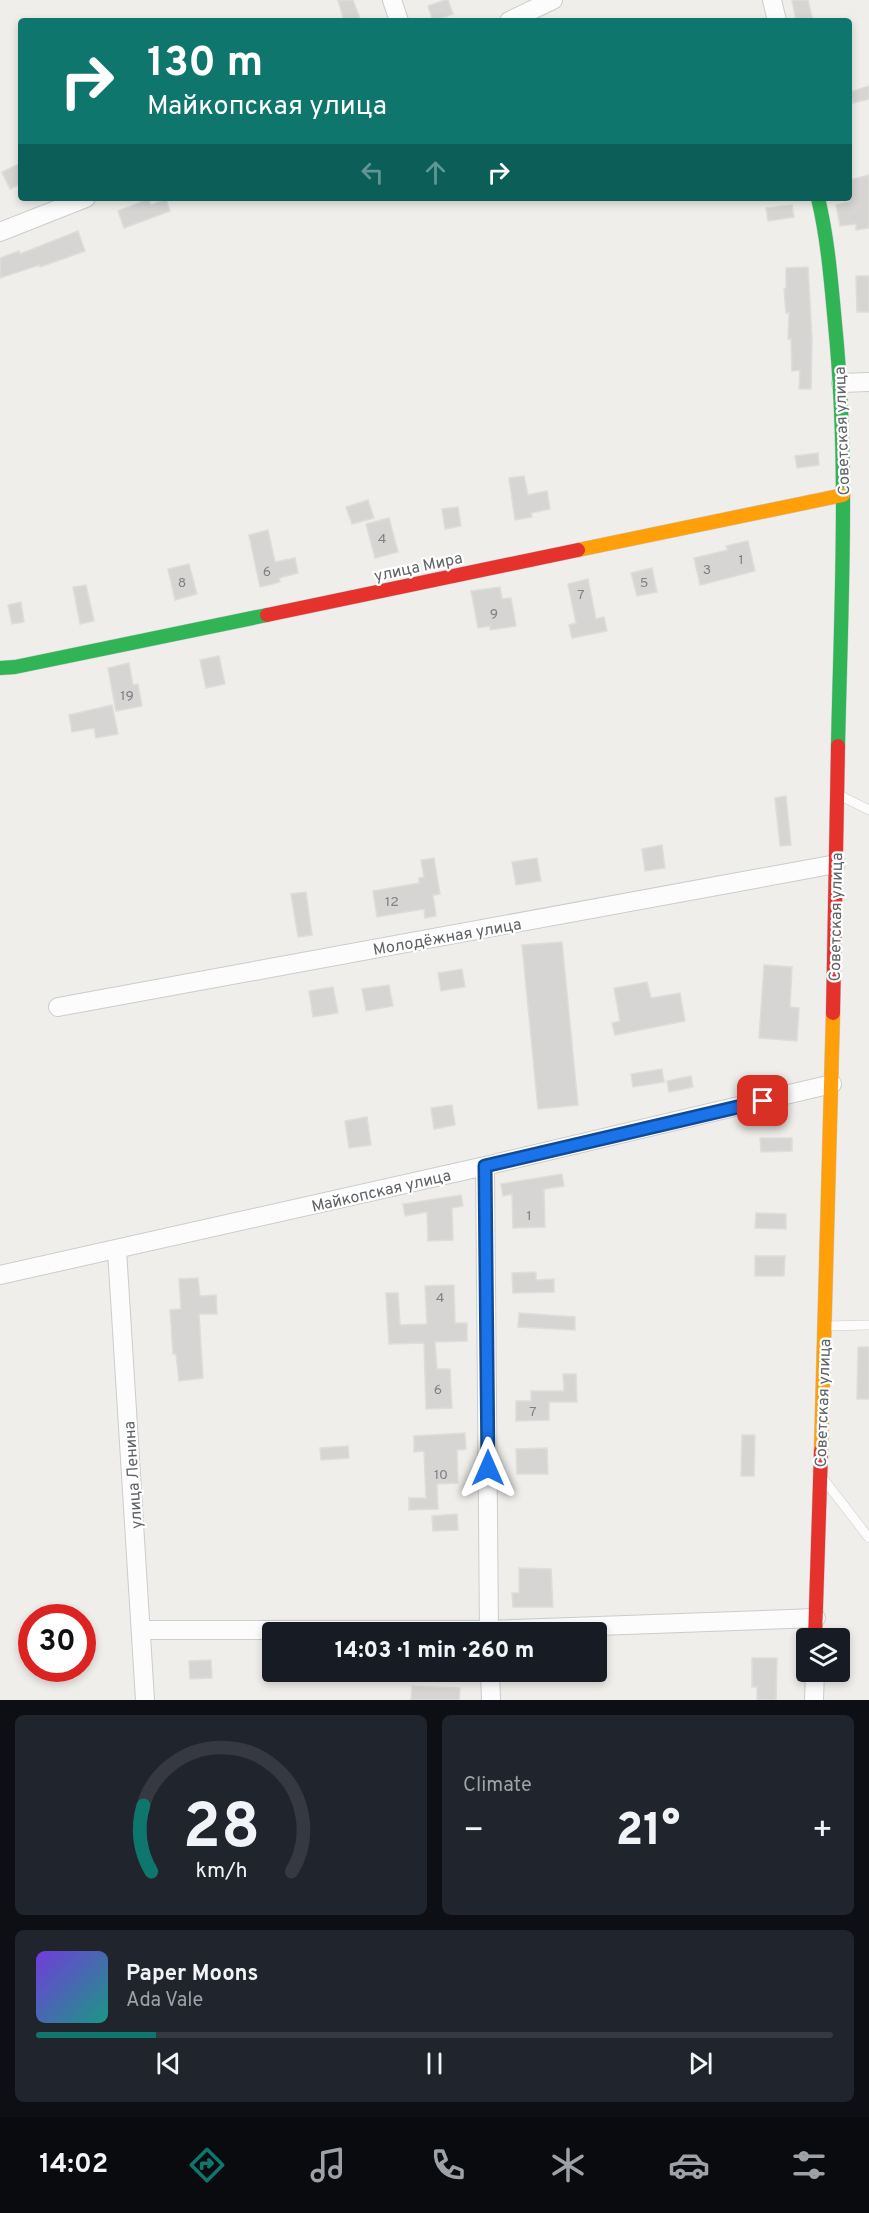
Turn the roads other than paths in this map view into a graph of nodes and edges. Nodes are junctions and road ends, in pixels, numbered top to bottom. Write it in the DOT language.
graph roads {
  1 [pos="392,0"];
  2 [pos="553,0"];
  3 [pos="772,0"];
  4 [pos="398,18"];
  5 [pos="515,18"];
  6 [pos="776,18"];
  7 [pos="78,201"];
  8 [pos="819,201"];
  9 [pos="0,232"];
  10 [pos="869,382"];
  11 [pos="841,383"];
  12 [pos="843,495"];
  13 [pos="0,668"];
  14 [pos="838,795"];
  15 [pos="869,810"];
  16 [pos="836,864"];
  17 [pos="58,1007"];
  18 [pos="832,1084"];
  19 [pos="485,1166"];
  20 [pos="117,1250"];
  21 [pos="0,1275"];
  22 [pos="869,1325"];
  23 [pos="825,1326"];
  24 [pos="820,1474"];
  25 [pos="869,1538"];
  26 [pos="816,1618"];
  27 [pos="489,1622"];
  28 [pos="607,1626"];
  29 [pos="816,1628"];
  30 [pos="141,1630"];
  31 [pos="262,1630"];
  32 [pos="490,1682"];
  33 [pos="815,1682"];
  34 [pos="145,1700"];
  35 [pos="491,1700"];
  36 [pos="814,1700"];
  1 -- 4 [label="street"];
  2 -- 5 [label="street"];
  3 -- 6 [label="street"];
  7 -- 9 [label="street"];
  8 -- 11 [label="street, Советская улица"];
  10 -- 11 [label="street"];
  11 -- 12 [label="street, Советская улица"];
  12 -- 13 [label="street, улица Мира"];
  12 -- 14 [label="street, Советская улица"];
  14 -- 15 [label="lane"];
  14 -- 16 [label="street, Советская улица"];
  16 -- 17 [label="street, Молодёжная улица"];
  16 -- 18 [label="street, Советская улица"];
  18 -- 19 [label="street, Майкопская улица"];
  18 -- 23 [label="street, Советская улица"];
  19 -- 20 [label="street, Майкопская улица"];
  19 -- 27 [label="street"];
  20 -- 21 [label="street, Майкопская улица"];
  20 -- 30 [label="street, улица Ленина"];
  22 -- 23 [label="lane"];
  23 -- 24 [label="street, Советская улица"];
  24 -- 25 [label="lane"];
  24 -- 26 [label="street, Советская улица"];
  26 -- 28 [label="street"];
  26 -- 29 [label="street, Советская улица"];
  30 -- 31 [label="street"];
  30 -- 34 [label="street, улица Ленина"];
  32 -- 35 [label="street"];
  33 -- 36 [label="street"];
}
